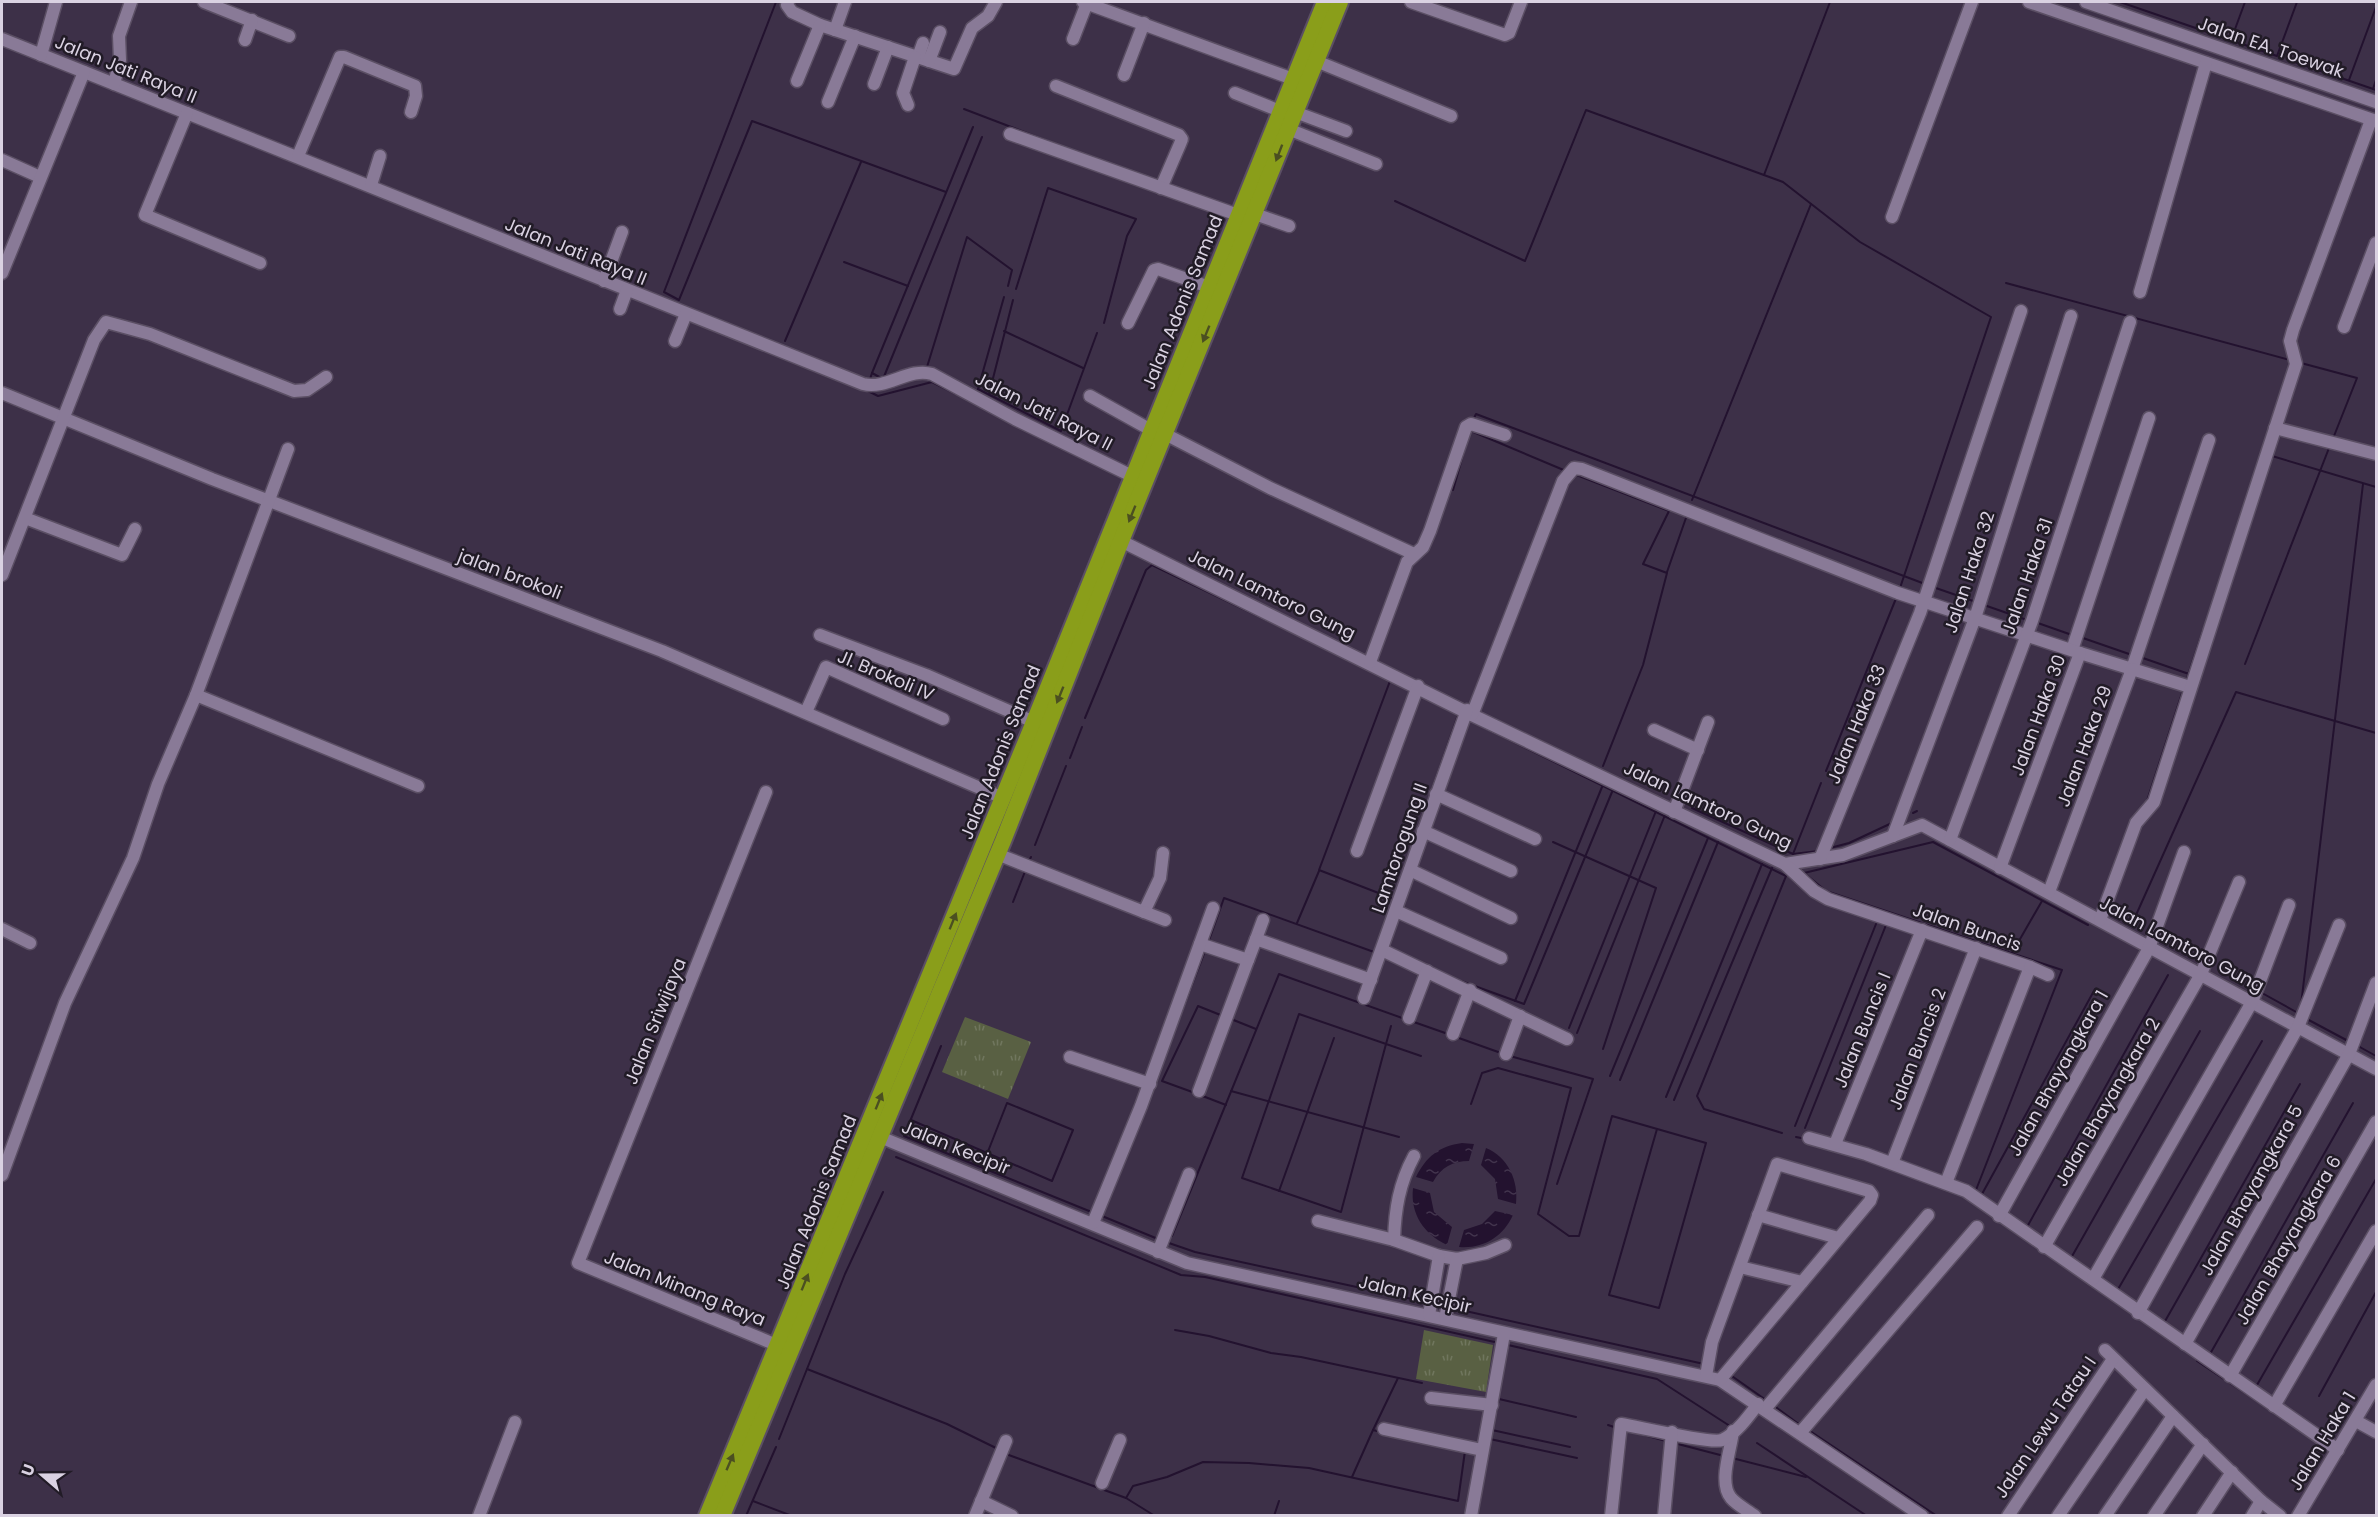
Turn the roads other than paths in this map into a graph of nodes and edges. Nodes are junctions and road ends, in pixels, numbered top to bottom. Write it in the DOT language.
graph roads {
  1 [pos="56,2"];
  2 [pos="130,2"];
  3 [pos="204,2"];
  4 [pos="788,2"];
  5 [pos="845,2"];
  6 [pos="996,2"];
  7 [pos="1085,2"];
  8 [pos="1325,2"];
  9 [pos="1340,2"];
  10 [pos="1411,2"];
  11 [pos="1521,2"];
  12 [pos="1972,2"];
  13 [pos="2030,2"];
  14 [pos="2086,2"];
  15 [pos="1434,5"];
  16 [pos="252,20"];
  17 [pos="1144,23"];
  18 [pos="820,25"];
  19 [pos="835,30"];
  20 [pos="940,32"];
  21 [pos="289,36"];
  22 [pos="855,36"];
  23 [pos="2,39"];
  24 [pos="1073,39"];
  25 [pos="245,40"];
  26 [pos="923,43"];
  27 [pos="888,46"];
  28 [pos="41,55"];
  29 [pos="921,58"];
  30 [pos="1321,63"];
  31 [pos="2206,63"];
  32 [pos="84,72"];
  33 [pos="1124,75"];
  34 [pos="1293,79"];
  35 [pos="797,81"];
  36 [pos="114,84"];
  37 [pos="874,84"];
  38 [pos="1056,86"];
  39 [pos="1235,93"];
  40 [pos="828,102"];
  41 [pos="2376,102"];
  42 [pos="908,105"];
  43 [pos="187,112"];
  44 [pos="411,112"];
  45 [pos="1288,112"];
  46 [pos="1451,116"];
  47 [pos="2374,120"];
  48 [pos="1346,131"];
  49 [pos="1294,132"];
  50 [pos="1010,134"];
  51 [pos="298,156"];
  52 [pos="380,156"];
  53 [pos="2,160"];
  54 [pos="1376,165"];
  55 [pos="40,177"];
  56 [pos="371,185"];
  57 [pos="1161,188"];
  58 [pos="1255,214"];
  59 [pos="1238,215"];
  60 [pos="1892,217"];
  61 [pos="1284,224"];
  62 [pos="622,232"];
  63 [pos="2376,243"];
  64 [pos="260,263"];
  65 [pos="2,273"];
  66 [pos="604,281"];
  67 [pos="1209,287"];
  68 [pos="627,290"];
  69 [pos="2139,292"];
  70 [pos="620,309"];
  71 [pos="2021,311"];
  72 [pos="686,314"];
  73 [pos="2072,316"];
  74 [pos="1128,322"];
  75 [pos="2130,322"];
  76 [pos="2344,327"];
  77 [pos="675,341"];
  78 [pos="326,377"];
  79 [pos="2,393"];
  80 [pos="1090,396"];
  81 [pos="63,417"];
  82 [pos="2149,418"];
  83 [pos="2275,428"];
  84 [pos="1158,432"];
  85 [pos="1505,435"];
  86 [pos="2209,440"];
  87 [pos="288,450"];
  88 [pos="2376,454"];
  89 [pos="1132,476"];
  90 [pos="269,500"];
  91 [pos="25,518"];
  92 [pos="135,529"];
  93 [pos="1121,541"];
  94 [pos="1413,554"];
  95 [pos="2,575"];
  96 [pos="1924,602"];
  97 [pos="1970,617"];
  98 [pos="820,635"];
  99 [pos="2026,636"];
  100 [pos="2076,651"];
  101 [pos="1370,662"];
  102 [pos="2132,669"];
  103 [pos="1418,686"];
  104 [pos="2190,687"];
  105 [pos="196,695"];
  106 [pos="806,712"];
  107 [pos="1469,712"];
  108 [pos="943,719"];
  109 [pos="1034,722"];
  110 [pos="1708,723"];
  111 [pos="1654,730"];
  112 [pos="1698,750"];
  113 [pos="418,786"];
  114 [pos="766,792"];
  115 [pos="1436,794"];
  116 [pos="1002,798"];
  117 [pos="1674,812"];
  118 [pos="1423,831"];
  119 [pos="1893,836"];
  120 [pos="1535,839"];
  121 [pos="1950,840"];
  122 [pos="1357,851"];
  123 [pos="2184,852"];
  124 [pos="1163,853"];
  125 [pos="998,854"];
  126 [pos="1820,859"];
  127 [pos="1785,864"];
  128 [pos="2001,868"];
  129 [pos="1410,870"];
  130 [pos="1511,871"];
  131 [pos="2239,882"];
  132 [pos="2049,892"];
  133 [pos="2289,905"];
  134 [pos="1213,909"];
  135 [pos="1396,911"];
  136 [pos="1144,912"];
  137 [pos="1511,918"];
  138 [pos="1165,920"];
  139 [pos="1263,920"];
  140 [pos="2100,920"];
  141 [pos="2339,925"];
  142 [pos="2,929"];
  143 [pos="1922,930"];
  144 [pos="1256,939"];
  145 [pos="30,943"];
  146 [pos="1206,945"];
  147 [pos="1976,948"];
  148 [pos="2149,948"];
  149 [pos="1382,950"];
  150 [pos="1501,958"];
  151 [pos="1248,960"];
  152 [pos="943,965"];
  153 [pos="2030,967"];
  154 [pos="1426,970"];
  155 [pos="2201,974"];
  156 [pos="2048,975"];
  157 [pos="1371,980"];
  158 [pos="2376,983"];
  159 [pos="1470,990"];
  160 [pos="1364,998"];
  161 [pos="2252,1002"];
  162 [pos="1520,1016"];
  163 [pos="1409,1018"];
  164 [pos="2298,1027"];
  165 [pos="1453,1034"];
  166 [pos="1567,1039"];
  167 [pos="1506,1054"];
  168 [pos="2349,1054"];
  169 [pos="1070,1057"];
  170 [pos="2376,1069"];
  171 [pos="1150,1083"];
  172 [pos="1199,1090"];
  173 [pos="2376,1122"];
  174 [pos="880,1137"];
  175 [pos="1809,1137"];
  176 [pos="1835,1144"];
  177 [pos="1414,1156"];
  178 [pos="1892,1163"];
  179 [pos="1189,1174"];
  180 [pos="2,1175"];
  181 [pos="1946,1183"];
  182 [pos="1096,1215"];
  183 [pos="1758,1215"];
  184 [pos="1928,1215"];
  185 [pos="2000,1216"];
  186 [pos="1318,1221"];
  187 [pos="1977,1227"];
  188 [pos="2376,1231"];
  189 [pos="1838,1238"];
  190 [pos="1394,1240"];
  191 [pos="1161,1244"];
  192 [pos="1505,1245"];
  193 [pos="2044,1247"];
  194 [pos="1439,1257"];
  195 [pos="1457,1259"];
  196 [pos="578,1263"];
  197 [pos="1740,1267"];
  198 [pos="2092,1280"];
  199 [pos="1802,1282"];
  200 [pos="2138,1313"];
  201 [pos="1429,1315"];
  202 [pos="1445,1319"];
  203 [pos="1503,1341"];
  204 [pos="2185,1344"];
  205 [pos="778,1346"];
  206 [pos="1707,1369"];
  207 [pos="1725,1375"];
  208 [pos="2230,1376"];
  209 [pos="2376,1385"];
  210 [pos="2145,1389"];
  211 [pos="1431,1398"];
  212 [pos="1766,1403"];
  213 [pos="1492,1406"];
  214 [pos="2274,1406"];
  215 [pos="2173,1416"];
  216 [pos="2356,1421"];
  217 [pos="515,1422"];
  218 [pos="1803,1428"];
  219 [pos="1384,1429"];
  220 [pos="750,1431"];
  221 [pos="1733,1431"];
  222 [pos="1672,1432"];
  223 [pos="2376,1432"];
  224 [pos="1120,1440"];
  225 [pos="1006,1441"];
  226 [pos="2203,1444"];
  227 [pos="1482,1450"];
  228 [pos="2338,1450"];
  229 [pos="2232,1472"];
  230 [pos="1102,1483"];
  231 [pos="981,1502"];
  232 [pos="2261,1502"];
  233 [pos="1471,1512"];
  234 [pos="479,1515"];
  235 [pos="707,1515"];
  236 [pos="722,1515"];
  237 [pos="975,1515"];
  238 [pos="1012,1515"];
  239 [pos="1611,1515"];
  240 [pos="1664,1515"];
  241 [pos="1755,1515"];
  242 [pos="1922,1515"];
  243 [pos="2008,1515"];
  244 [pos="2058,1515"];
  245 [pos="2105,1515"];
  246 [pos="2154,1515"];
  247 [pos="2203,1515"];
  248 [pos="2252,1515"];
  249 [pos="2280,1515"];
  250 [pos="2298,1515"];
  1 -- 28 [label="street"];
  2 -- 36 [label="street"];
  3 -- 16 [label="street"];
  4 -- 18 [label="street"];
  5 -- 19 [label="street"];
  6 -- 29 [label="street"];
  7 -- 17 [label="street"];
  7 -- 24 [label="street"];
  8 -- 34 [label="highway, Jalan Adonis Samad"];
  9 -- 30 [label="highway"];
  10 -- 15 [label="street"];
  11 -- 15 [label="street"];
  12 -- 60 [label="street"];
  13 -- 31 [label="street"];
  14 -- 41 [label="street, Jalan EA. Toewak"];
  16 -- 21 [label="street"];
  16 -- 25 [label="street"];
  17 -- 33 [label="street"];
  17 -- 34 [label="street"];
  18 -- 19 [label="street"];
  18 -- 35 [label="street"];
  19 -- 22 [label="street"];
  20 -- 29 [label="street"];
  22 -- 27 [label="street"];
  22 -- 40 [label="street"];
  23 -- 28 [label="street, Jalan Jati Raya II"];
  26 -- 29 [label="street"];
  27 -- 29 [label="street"];
  27 -- 37 [label="street"];
  28 -- 32 [label="street, Jalan Jati Raya II"];
  29 -- 42 [label="street"];
  30 -- 45 [label="highway"];
  30 -- 46 [label="street"];
  31 -- 47 [label="street"];
  31 -- 69 [label="street"];
  32 -- 36 [label="street, Jalan Jati Raya II"];
  32 -- 55 [label="street"];
  34 -- 45 [label="highway, Jalan Adonis Samad"];
  36 -- 43 [label="street, Jalan Jati Raya II"];
  38 -- 57 [label="street"];
  39 -- 45 [label="street"];
  43 -- 51 [label="street, Jalan Jati Raya II"];
  43 -- 64 [label="street"];
  44 -- 51 [label="street"];
  45 -- 48 [label="street"];
  45 -- 49 [label="highway"];
  45 -- 59 [label="highway, Jalan Adonis Samad"];
  47 -- 83 [label="street"];
  49 -- 54 [label="street"];
  49 -- 58 [label="highway, one-way"];
  50 -- 57 [label="street"];
  51 -- 56 [label="street, Jalan Jati Raya II"];
  52 -- 56 [label="street"];
  53 -- 55 [label="street"];
  55 -- 65 [label="street"];
  56 -- 66 [label="street, Jalan Jati Raya II"];
  57 -- 59 [label="street"];
  58 -- 61 [label="street"];
  58 -- 84 [label="highway, one-way"];
  59 -- 67 [label="highway, Jalan Adonis Samad"];
  62 -- 66 [label="street"];
  63 -- 76 [label="street"];
  66 -- 68 [label="street, Jalan Jati Raya II"];
  67 -- 74 [label="street"];
  67 -- 84 [label="highway, Jalan Adonis Samad"];
  68 -- 70 [label="street"];
  68 -- 72 [label="street, Jalan Jati Raya II"];
  71 -- 96 [label="street, Jalan Haka 33"];
  72 -- 77 [label="street"];
  72 -- 89 [label="street, Jalan Jati Raya II"];
  73 -- 97 [label="street, Jalan Haka 32"];
  75 -- 99 [label="street, Jalan Haka 31"];
  78 -- 81 [label="street"];
  79 -- 81 [label="street, jalan brokoli"];
  80 -- 84 [label="street"];
  81 -- 90 [label="street, jalan brokoli"];
  81 -- 91 [label="street"];
  82 -- 100 [label="street"];
  83 -- 88 [label="street"];
  83 -- 104 [label="street"];
  84 -- 89 [label="highway, Jalan Adonis Samad"];
  84 -- 93 [label="highway, one-way"];
  84 -- 94 [label="street"];
  85 -- 94 [label="street"];
  86 -- 102 [label="street"];
  87 -- 90 [label="street"];
  89 -- 109 [label="highway, Jalan Adonis Samad"];
  90 -- 105 [label="street"];
  90 -- 106 [label="street, jalan brokoli"];
  91 -- 92 [label="street"];
  91 -- 95 [label="street"];
  93 -- 101 [label="street, Jalan Lamtoro Gung"];
  93 -- 125 [label="highway, one-way"];
  94 -- 101 [label="street"];
  96 -- 97 [label="street, Jalan Haka 30"];
  96 -- 107 [label="street, Lamtorogung II"];
  96 -- 126 [label="street, Jalan Haka 33"];
  97 -- 99 [label="street, Jalan Haka 30"];
  97 -- 119 [label="street, Jalan Haka 32"];
  98 -- 109 [label="street"];
  99 -- 100 [label="street, Jalan Haka 30"];
  99 -- 121 [label="street, Jalan Haka 31"];
  100 -- 102 [label="street"];
  100 -- 128 [label="street, Jalan Haka 30"];
  101 -- 103 [label="street, Jalan Lamtoro Gung"];
  102 -- 104 [label="street, Jalan Haka 29"];
  102 -- 132 [label="street, Jalan Haka 29"];
  103 -- 107 [label="street, Jalan Lamtoro Gung"];
  103 -- 122 [label="street"];
  104 -- 140 [label="street"];
  105 -- 113 [label="street"];
  105 -- 180 [label="street"];
  106 -- 108 [label="street, Jl. Brokoli IV"];
  106 -- 116 [label="street, jalan brokoli"];
  107 -- 115 [label="street, Lamtorogung II"];
  107 -- 117 [label="street, Jalan Lamtoro Gung"];
  109 -- 116 [label="highway, Jalan Adonis Samad"];
  110 -- 112 [label="street"];
  111 -- 112 [label="street"];
  112 -- 117 [label="street"];
  114 -- 196 [label="street, Jalan Sriwijaya"];
  115 -- 118 [label="street, Lamtorogung II"];
  115 -- 120 [label="street"];
  152 -- 116 [label="highway, Jalan Adonis Samad, one-way"];
  117 -- 127 [label="street, Jalan Lamtoro Gung"];
  118 -- 129 [label="street, Lamtorogung II"];
  118 -- 130 [label="street"];
  119 -- 121 [label="street, Jalan Lamtoro Gung"];
  119 -- 126 [label="street, Jalan Lamtoro Gung"];
  121 -- 128 [label="street, Jalan Lamtoro Gung"];
  123 -- 148 [label="street, Jalan Bhayangkara 1"];
  124 -- 136 [label="street"];
  125 -- 136 [label="street"];
  125 -- 152 [label="highway"];
  126 -- 127 [label="street, Jalan Lamtoro Gung"];
  127 -- 143 [label="street, Jalan Buncis"];
  128 -- 132 [label="street, Jalan Lamtoro Gung"];
  129 -- 135 [label="street, Lamtorogung II"];
  129 -- 137 [label="street"];
  131 -- 155 [label="street, Jalan Bhayangkara 2"];
  132 -- 140 [label="street, Jalan Lamtoro Gung"];
  133 -- 161 [label="street"];
  134 -- 146 [label="street"];
  135 -- 149 [label="street, Lamtorogung II"];
  135 -- 150 [label="street"];
  136 -- 138 [label="street"];
  139 -- 144 [label="street"];
  140 -- 148 [label="street, Jalan Lamtoro Gung"];
  141 -- 164 [label="street"];
  142 -- 145 [label="street"];
  143 -- 147 [label="street, Jalan Buncis"];
  143 -- 176 [label="street, Jalan Buncis I"];
  144 -- 151 [label="street"];
  144 -- 157 [label="street"];
  146 -- 151 [label="street"];
  146 -- 171 [label="street"];
  147 -- 153 [label="street, Jalan Buncis"];
  147 -- 178 [label="street, Jalan Buncis 2"];
  148 -- 155 [label="street, Jalan Lamtoro Gung"];
  148 -- 185 [label="street, Jalan Bhayangkara 1"];
  149 -- 154 [label="street"];
  149 -- 157 [label="street, Lamtorogung II"];
  151 -- 172 [label="street"];
  152 -- 174 [label="highway"];
  205 -- 152 [label="highway, Jalan Adonis Samad, one-way"];
  153 -- 156 [label="street"];
  153 -- 181 [label="street, Jalan Buncis"];
  154 -- 159 [label="street"];
  154 -- 163 [label="street"];
  155 -- 161 [label="street, Jalan Lamtoro Gung"];
  155 -- 193 [label="street, Jalan Bhayangkara 2"];
  157 -- 160 [label="street, Lamtorogung II"];
  158 -- 168 [label="street, Jalan Bhayangkara 5"];
  159 -- 162 [label="street"];
  159 -- 165 [label="street"];
  161 -- 164 [label="street, Jalan Lamtoro Gung"];
  161 -- 198 [label="street"];
  162 -- 166 [label="street"];
  162 -- 167 [label="street"];
  164 -- 168 [label="street, Jalan Lamtoro Gung"];
  164 -- 200 [label="street"];
  168 -- 170 [label="street, Jalan Lamtoro Gung"];
  168 -- 204 [label="street, Jalan Bhayangkara 5"];
  169 -- 171 [label="street"];
  171 -- 182 [label="street"];
  173 -- 208 [label="street, Jalan Bhayangkara 6"];
  174 -- 182 [label="street, Jalan Kecipir"];
  174 -- 220 [label="highway"];
  175 -- 176 [label="street"];
  176 -- 178 [label="street"];
  177 -- 190 [label="street"];
  178 -- 181 [label="street"];
  179 -- 191 [label="street"];
  181 -- 185 [label="street"];
  182 -- 191 [label="street, Jalan Kecipir"];
  183 -- 189 [label="street"];
  183 -- 189 [label="street"];
  183 -- 197 [label="street"];
  184 -- 212 [label="street"];
  185 -- 193 [label="street"];
  186 -- 190 [label="street"];
  187 -- 218 [label="street"];
  188 -- 214 [label="street"];
  189 -- 199 [label="street"];
  190 -- 194 [label="street"];
  191 -- 201 [label="street, Jalan Kecipir"];
  192 -- 195 [label="street"];
  193 -- 198 [label="street"];
  194 -- 195 [label="street"];
  194 -- 201 [label="street"];
  195 -- 202 [label="street"];
  196 -- 205 [label="street, Jalan Minang Raya"];
  197 -- 199 [label="street"];
  197 -- 206 [label="street"];
  198 -- 200 [label="street"];
  199 -- 207 [label="street"];
  200 -- 204 [label="street"];
  201 -- 202 [label="street, Jalan Kecipir"];
  202 -- 203 [label="street, Jalan Kecipir"];
  203 -- 206 [label="street, Jalan Kecipir"];
  203 -- 213 [label="street"];
  204 -- 208 [label="street"];
  205 -- 220 [label="highway, Jalan Adonis Samad"];
  206 -- 207 [label="street, Jalan Kecipir"];
  207 -- 212 [label="street, Jalan Kecipir"];
  208 -- 214 [label="street"];
  209 -- 216 [label="street, Jalan Haka 1"];
  210 -- 215 [label="street"];
  210 -- 243 [label="street, Jalan Lewu Tatau I"];
  210 -- 244 [label="street"];
  211 -- 213 [label="street"];
  212 -- 218 [label="street, Jalan Kecipir"];
  212 -- 221 [label="street"];
  213 -- 227 [label="street"];
  214 -- 228 [label="street"];
  215 -- 226 [label="street"];
  215 -- 245 [label="street"];
  216 -- 223 [label="street"];
  216 -- 228 [label="street, Jalan Haka 1"];
  217 -- 234 [label="street"];
  218 -- 242 [label="street, Jalan Kecipir"];
  219 -- 227 [label="street"];
  235 -- 220 [label="highway, Jalan Adonis Samad, one-way"];
  220 -- 236 [label="highway"];
  221 -- 222 [label="street"];
  221 -- 241 [label="street"];
  222 -- 239 [label="street"];
  222 -- 240 [label="street"];
  224 -- 230 [label="street"];
  225 -- 231 [label="street"];
  226 -- 229 [label="street"];
  226 -- 246 [label="street"];
  227 -- 233 [label="street"];
  228 -- 250 [label="street, Jalan Haka 1"];
  229 -- 232 [label="street"];
  229 -- 247 [label="street"];
  231 -- 237 [label="street"];
  231 -- 238 [label="street"];
  232 -- 248 [label="street"];
  232 -- 249 [label="street"];
}
